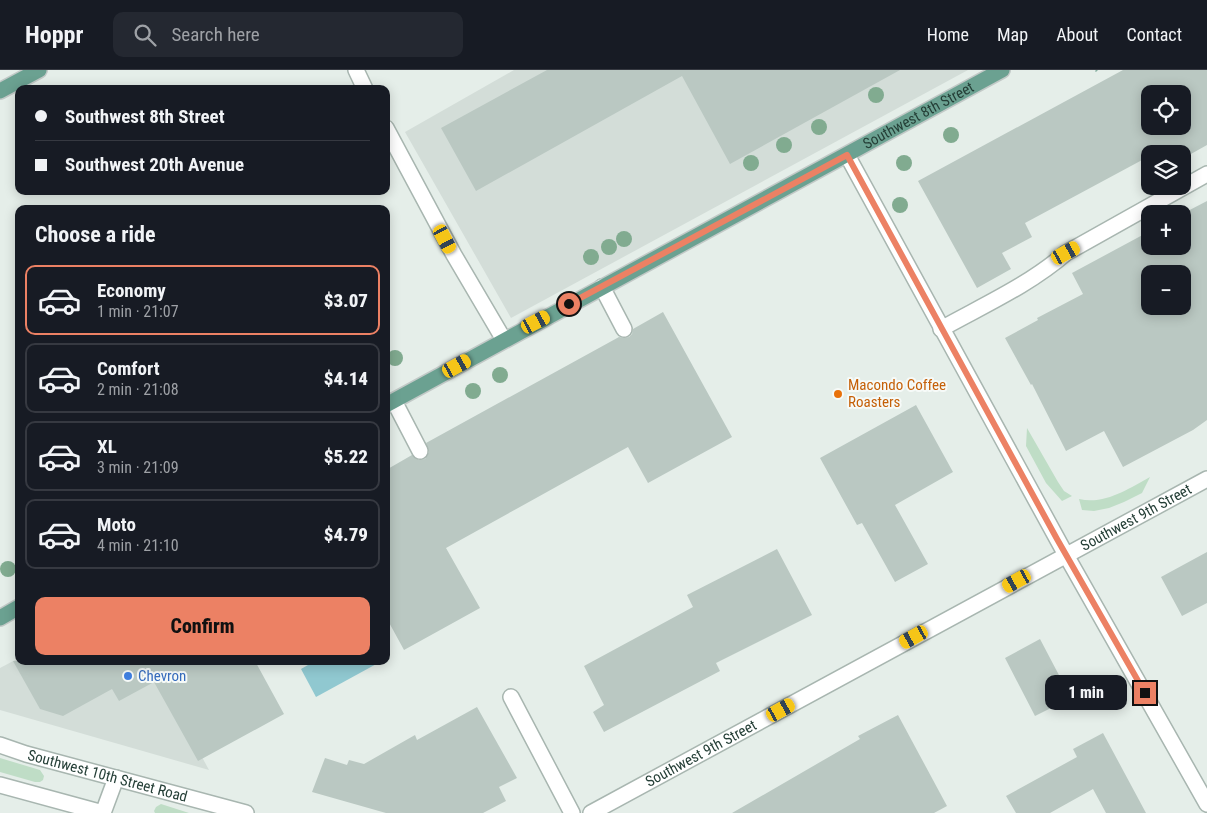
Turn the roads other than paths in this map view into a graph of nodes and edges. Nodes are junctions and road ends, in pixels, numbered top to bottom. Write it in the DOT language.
graph roads {
  1 [pos="39,70"];
  2 [pos="356,70"];
  3 [pos="1002,70"];
  4 [pos="364,85"];
  5 [pos="0,91"];
  6 [pos="390,135"];
  7 [pos="847,155"];
  8 [pos="1207,174"];
  9 [pos="602,287"];
  10 [pos="624,329"];
  11 [pos="941,329"];
  12 [pos="504,340"];
  13 [pos="390,403"];
  14 [pos="420,451"];
  15 [pos="1207,479"];
  16 [pos="1066,555"];
  17 [pos="15,609"];
  18 [pos="0,618"];
  19 [pos="511,697"];
  20 [pos="0,746"];
  21 [pos="116,778"];
  22 [pos="0,785"];
  23 [pos="1207,804"];
  24 [pos="103,813"];
  25 [pos="246,813"];
  26 [pos="572,813"];
  27 [pos="591,813"];
  1 -- 5 [label="main road"];
  2 -- 4 [label="street"];
  3 -- 7 [label="main road, Southwest 8th Street"];
  6 -- 12 [label="street"];
  7 -- 9 [label="main road, Southwest 8th Street"];
  7 -- 11 [label="street"];
  8 -- 11 [label="street"];
  9 -- 10 [label="street"];
  9 -- 12 [label="main road, Southwest 8th Street"];
  11 -- 16 [label="street"];
  12 -- 13 [label="main road, Southwest 8th Street"];
  13 -- 14 [label="street"];
  15 -- 16 [label="street, Southwest 9th Street"];
  16 -- 23 [label="street"];
  16 -- 27 [label="street, Southwest 9th Street"];
  17 -- 18 [label="main road"];
  19 -- 26 [label="street"];
  20 -- 21 [label="street, Southwest 10th Street Road"];
  21 -- 24 [label="street"];
  21 -- 25 [label="street, Southwest 10th Street Road"];
  22 -- 24 [label="street"];
}
